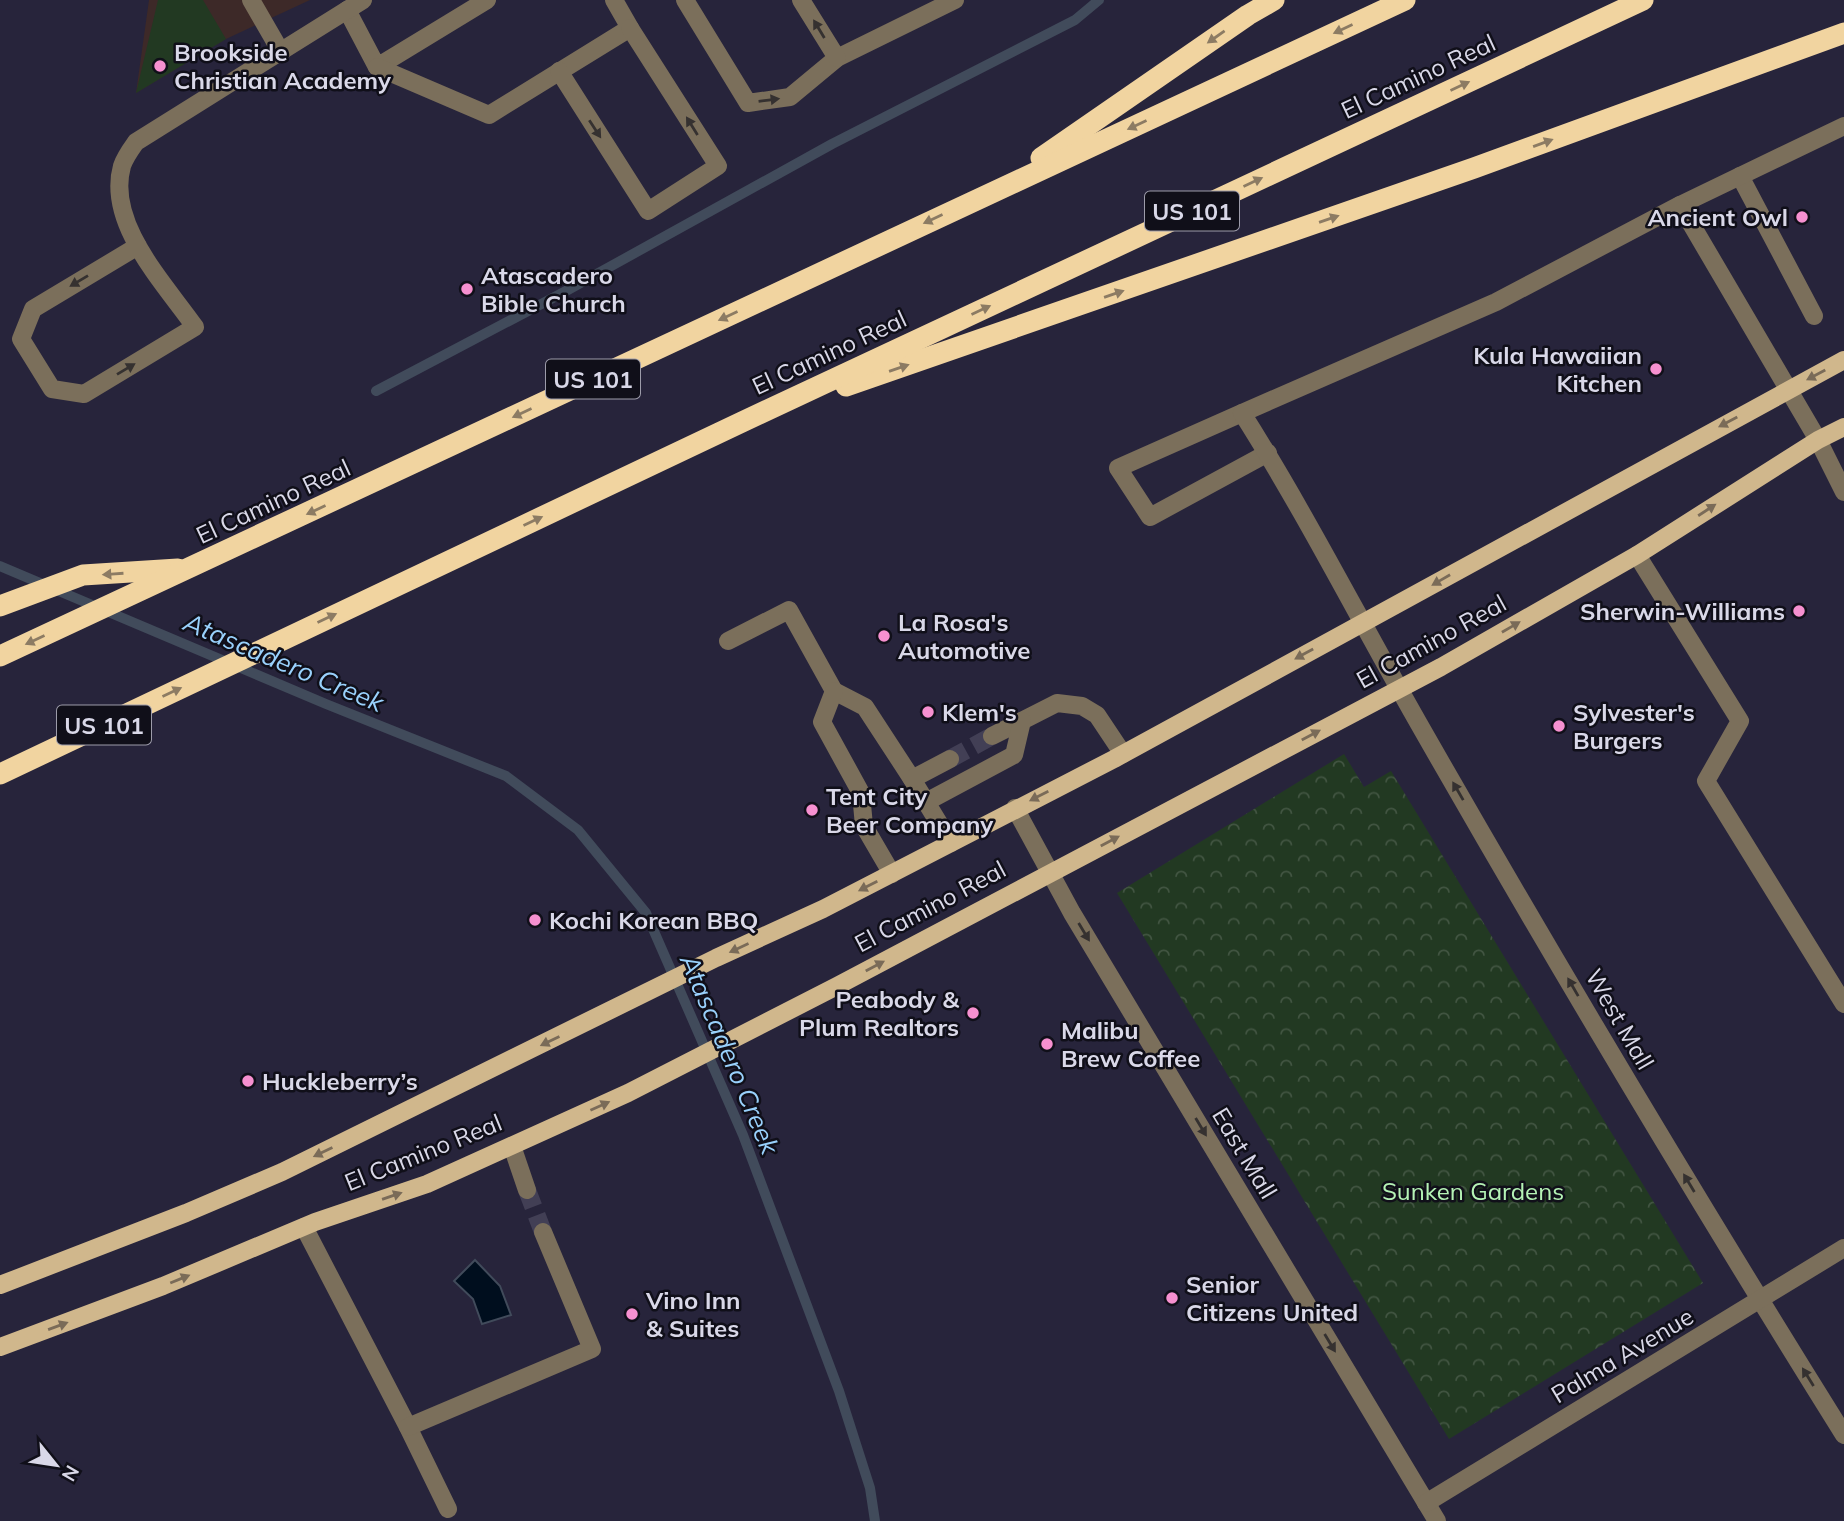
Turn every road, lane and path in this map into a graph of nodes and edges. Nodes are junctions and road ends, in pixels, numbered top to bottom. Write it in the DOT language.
graph roads {
  1 [pos="251,0"];
  2 [pos="363,0"];
  3 [pos="487,0"];
  4 [pos="614,0"];
  5 [pos="685,0"];
  6 [pos="801,0"];
  7 [pos="955,0"];
  8 [pos="1274,0"];
  9 [pos="1405,0"];
  10 [pos="1643,0"];
  11 [pos="347,10"];
  12 [pos="630,27"];
  13 [pos="1844,33"];
  14 [pos="281,51"];
  15 [pos="837,58"];
  16 [pos="377,67"];
  17 [pos="559,71"];
  18 [pos="1844,125"];
  19 [pos="1740,176"];
  20 [pos="995,190"];
  21 [pos="1680,205"];
  22 [pos="138,246"];
  23 [pos="1814,316"];
  24 [pos="1844,360"];
  25 [pos="1788,389"];
  26 [pos="1242,413"];
  27 [pos="742,422"];
  28 [pos="1844,427"];
  29 [pos="1818,440"];
  30 [pos="1268,453"];
  31 [pos="1844,492"];
  32 [pos="1637,555"];
  33 [pos="191,568"];
  34 [pos="6,604"];
  35 [pos="1364,621"];
  36 [pos="728,640"];
  37 [pos="0,656"];
  38 [pos="1400,688"];
  39 [pos="834,691"];
  40 [pos="1022,721"];
  41 [pos="992,736"];
  42 [pos="1124,754"];
  43 [pos="950,759"];
  44 [pos="0,774"];
  45 [pos="912,779"];
  46 [pos="926,802"];
  47 [pos="1015,808"];
  48 [pos="951,843"];
  49 [pos="1049,873"];
  50 [pos="892,874"];
  51 [pos="1844,1004"];
  52 [pos="512,1146"];
  53 [pos="527,1190"];
  54 [pos="304,1227"];
  55 [pos="543,1232"];
  56 [pos="1844,1248"];
  57 [pos="0,1285"];
  58 [pos="1760,1300"];
  59 [pos="0,1347"];
  60 [pos="408,1427"];
  61 [pos="1844,1435"];
  62 [pos="1426,1503"];
  63 [pos="448,1509"];
  64 [pos="1437,1521"];
  1 -- 14 [label="street"];
  2 -- 11 [label="street"];
  3 -- 16 [label="street"];
  4 -- 12 [label="street"];
  5 -- 15 [label="street, one-way"];
  15 -- 6 [label="street, one-way"];
  7 -- 15 [label="street"];
  8 -- 20 [label="highway, one-way"];
  9 -- 20 [label="highway, El Camino Real / US 101, one-way"];
  27 -- 10 [label="highway, El Camino Real / US 101, one-way"];
  11 -- 14 [label="street"];
  11 -- 16 [label="street"];
  12 -- 17 [label="street"];
  17 -- 12 [label="street, one-way"];
  27 -- 13 [label="highway, one-way"];
  14 -- 22 [label="street"];
  16 -- 17 [label="street"];
  18 -- 19 [label="street"];
  19 -- 21 [label="street"];
  19 -- 23 [label="street"];
  20 -- 33 [label="highway, El Camino Real / US 101, one-way"];
  21 -- 25 [label="street"];
  21 -- 26 [label="street"];
  22 -- 22 [label="street, one-way"];
  24 -- 25 [label="main road, El Camino Real, one-way"];
  25 -- 29 [label="street"];
  25 -- 35 [label="main road, El Camino Real, one-way"];
  26 -- 30 [label="street, West Mall"];
  26 -- 30 [label="street"];
  44 -- 27 [label="highway, El Camino Real / US 101, one-way"];
  28 -- 29 [label="main road, El Camino Real"];
  29 -- 31 [label="street"];
  32 -- 29 [label="main road, El Camino Real, one-way"];
  30 -- 35 [label="street, West Mall"];
  38 -- 32 [label="main road, El Camino Real, one-way"];
  32 -- 51 [label="street"];
  33 -- 34 [label="highway, one-way"];
  33 -- 37 [label="highway, El Camino Real / US 101, one-way"];
  35 -- 38 [label="street, West Mall"];
  35 -- 42 [label="main road, El Camino Real, one-way"];
  36 -- 39 [label="street"];
  49 -- 38 [label="main road, El Camino Real, one-way"];
  58 -- 38 [label="street, West Mall, one-way"];
  39 -- 45 [label="street"];
  39 -- 50 [label="street"];
  40 -- 41 [label="street"];
  40 -- 42 [label="street"];
  40 -- 46 [label="street"];
  42 -- 47 [label="main road, El Camino Real, one-way"];
  43 -- 45 [label="street"];
  45 -- 46 [label="street"];
  46 -- 48 [label="street"];
  47 -- 48 [label="main road, El Camino Real"];
  47 -- 49 [label="street, East Mall"];
  48 -- 50 [label="main road, El Camino Real"];
  52 -- 49 [label="main road, El Camino Real, one-way"];
  49 -- 62 [label="street, East Mall, one-way"];
  50 -- 57 [label="main road, El Camino Real, one-way"];
  52 -- 53 [label="street"];
  54 -- 52 [label="main road, El Camino Real, one-way"];
  59 -- 54 [label="main road, El Camino Real, one-way"];
  54 -- 60 [label="street"];
  55 -- 60 [label="street"];
  56 -- 58 [label="street, Palma Avenue"];
  61 -- 58 [label="street, West Mall, one-way"];
  58 -- 62 [label="street, Palma Avenue"];
  60 -- 63 [label="street"];
  62 -- 64 [label="street, East Mall"];
}
